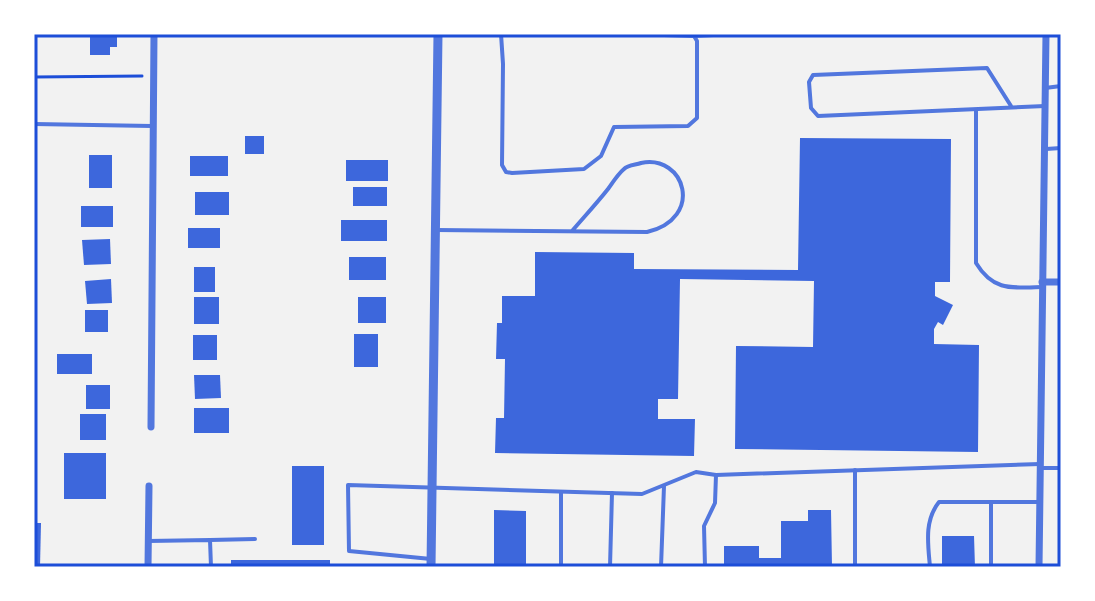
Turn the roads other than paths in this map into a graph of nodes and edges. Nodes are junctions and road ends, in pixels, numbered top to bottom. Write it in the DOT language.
graph roads {
  1 [pos="154,34"];
  2 [pos="438,34"];
  3 [pos="501,34"];
  4 [pos="634,34"];
  5 [pos="732,34"];
  6 [pos="1046,34"];
  7 [pos="694,36"];
  8 [pos="1061,86"];
  9 [pos="1045,88"];
  10 [pos="1011,106"];
  11 [pos="1045,106"];
  12 [pos="976,111"];
  13 [pos="34,124"];
  14 [pos="153,126"];
  15 [pos="1061,148"];
  16 [pos="1044,149"];
  17 [pos="436,230"];
  18 [pos="572,231"];
  19 [pos="1061,282"];
  20 [pos="1042,285"];
  21 [pos="151,427"];
  22 [pos="1040,466"];
  23 [pos="1061,468"];
  24 [pos="855,470"];
  25 [pos="716,475"];
  26 [pos="149,486"];
  27 [pos="664,486"];
  28 [pos="432,488"];
  29 [pos="561,492"];
  30 [pos="612,493"];
  31 [pos="991,502"];
  32 [pos="1040,502"];
  33 [pos="255,539"];
  34 [pos="210,540"];
  35 [pos="148,541"];
  36 [pos="431,563"];
  37 [pos="148,567"];
  38 [pos="211,567"];
  39 [pos="561,567"];
  40 [pos="610,567"];
  41 [pos="661,567"];
  42 [pos="705,567"];
  43 [pos="855,567"];
  44 [pos="930,567"];
  45 [pos="991,567"];
  46 [pos="1039,567"];
  1 -- 14 [label="street"];
  2 -- 17 [label="street"];
  3 -- 7 [label="lane"];
  4 -- 7 [label="lane"];
  5 -- 7 [label="lane"];
  6 -- 9 [label="street"];
  8 -- 9 [label="lane"];
  9 -- 11 [label="street"];
  10 -- 11 [label="lane"];
  10 -- 12 [label="lane"];
  10 -- 12 [label="lane"];
  11 -- 16 [label="street"];
  12 -- 20 [label="lane"];
  13 -- 14 [label="lane"];
  14 -- 21 [label="street"];
  15 -- 16 [label="lane"];
  16 -- 20 [label="street"];
  17 -- 18 [label="lane"];
  17 -- 28 [label="street"];
  18 -- 18 [label="lane"];
  19 -- 20 [label="street"];
  20 -- 22 [label="street"];
  22 -- 23 [label="lane"];
  22 -- 24 [label="lane"];
  22 -- 32 [label="street"];
  24 -- 25 [label="lane"];
  24 -- 43 [label="lane"];
  25 -- 27 [label="lane"];
  25 -- 42 [label="lane"];
  26 -- 35 [label="street"];
  27 -- 30 [label="lane"];
  27 -- 41 [label="lane"];
  28 -- 29 [label="lane"];
  28 -- 36 [label="street"];
  28 -- 36 [label="lane"];
  29 -- 30 [label="lane"];
  29 -- 39 [label="lane"];
  30 -- 40 [label="lane"];
  31 -- 32 [label="lane"];
  31 -- 44 [label="lane"];
  31 -- 45 [label="lane"];
  32 -- 46 [label="street"];
  33 -- 34 [label="lane"];
  34 -- 35 [label="lane"];
  34 -- 38 [label="lane"];
  35 -- 37 [label="street"];
}
